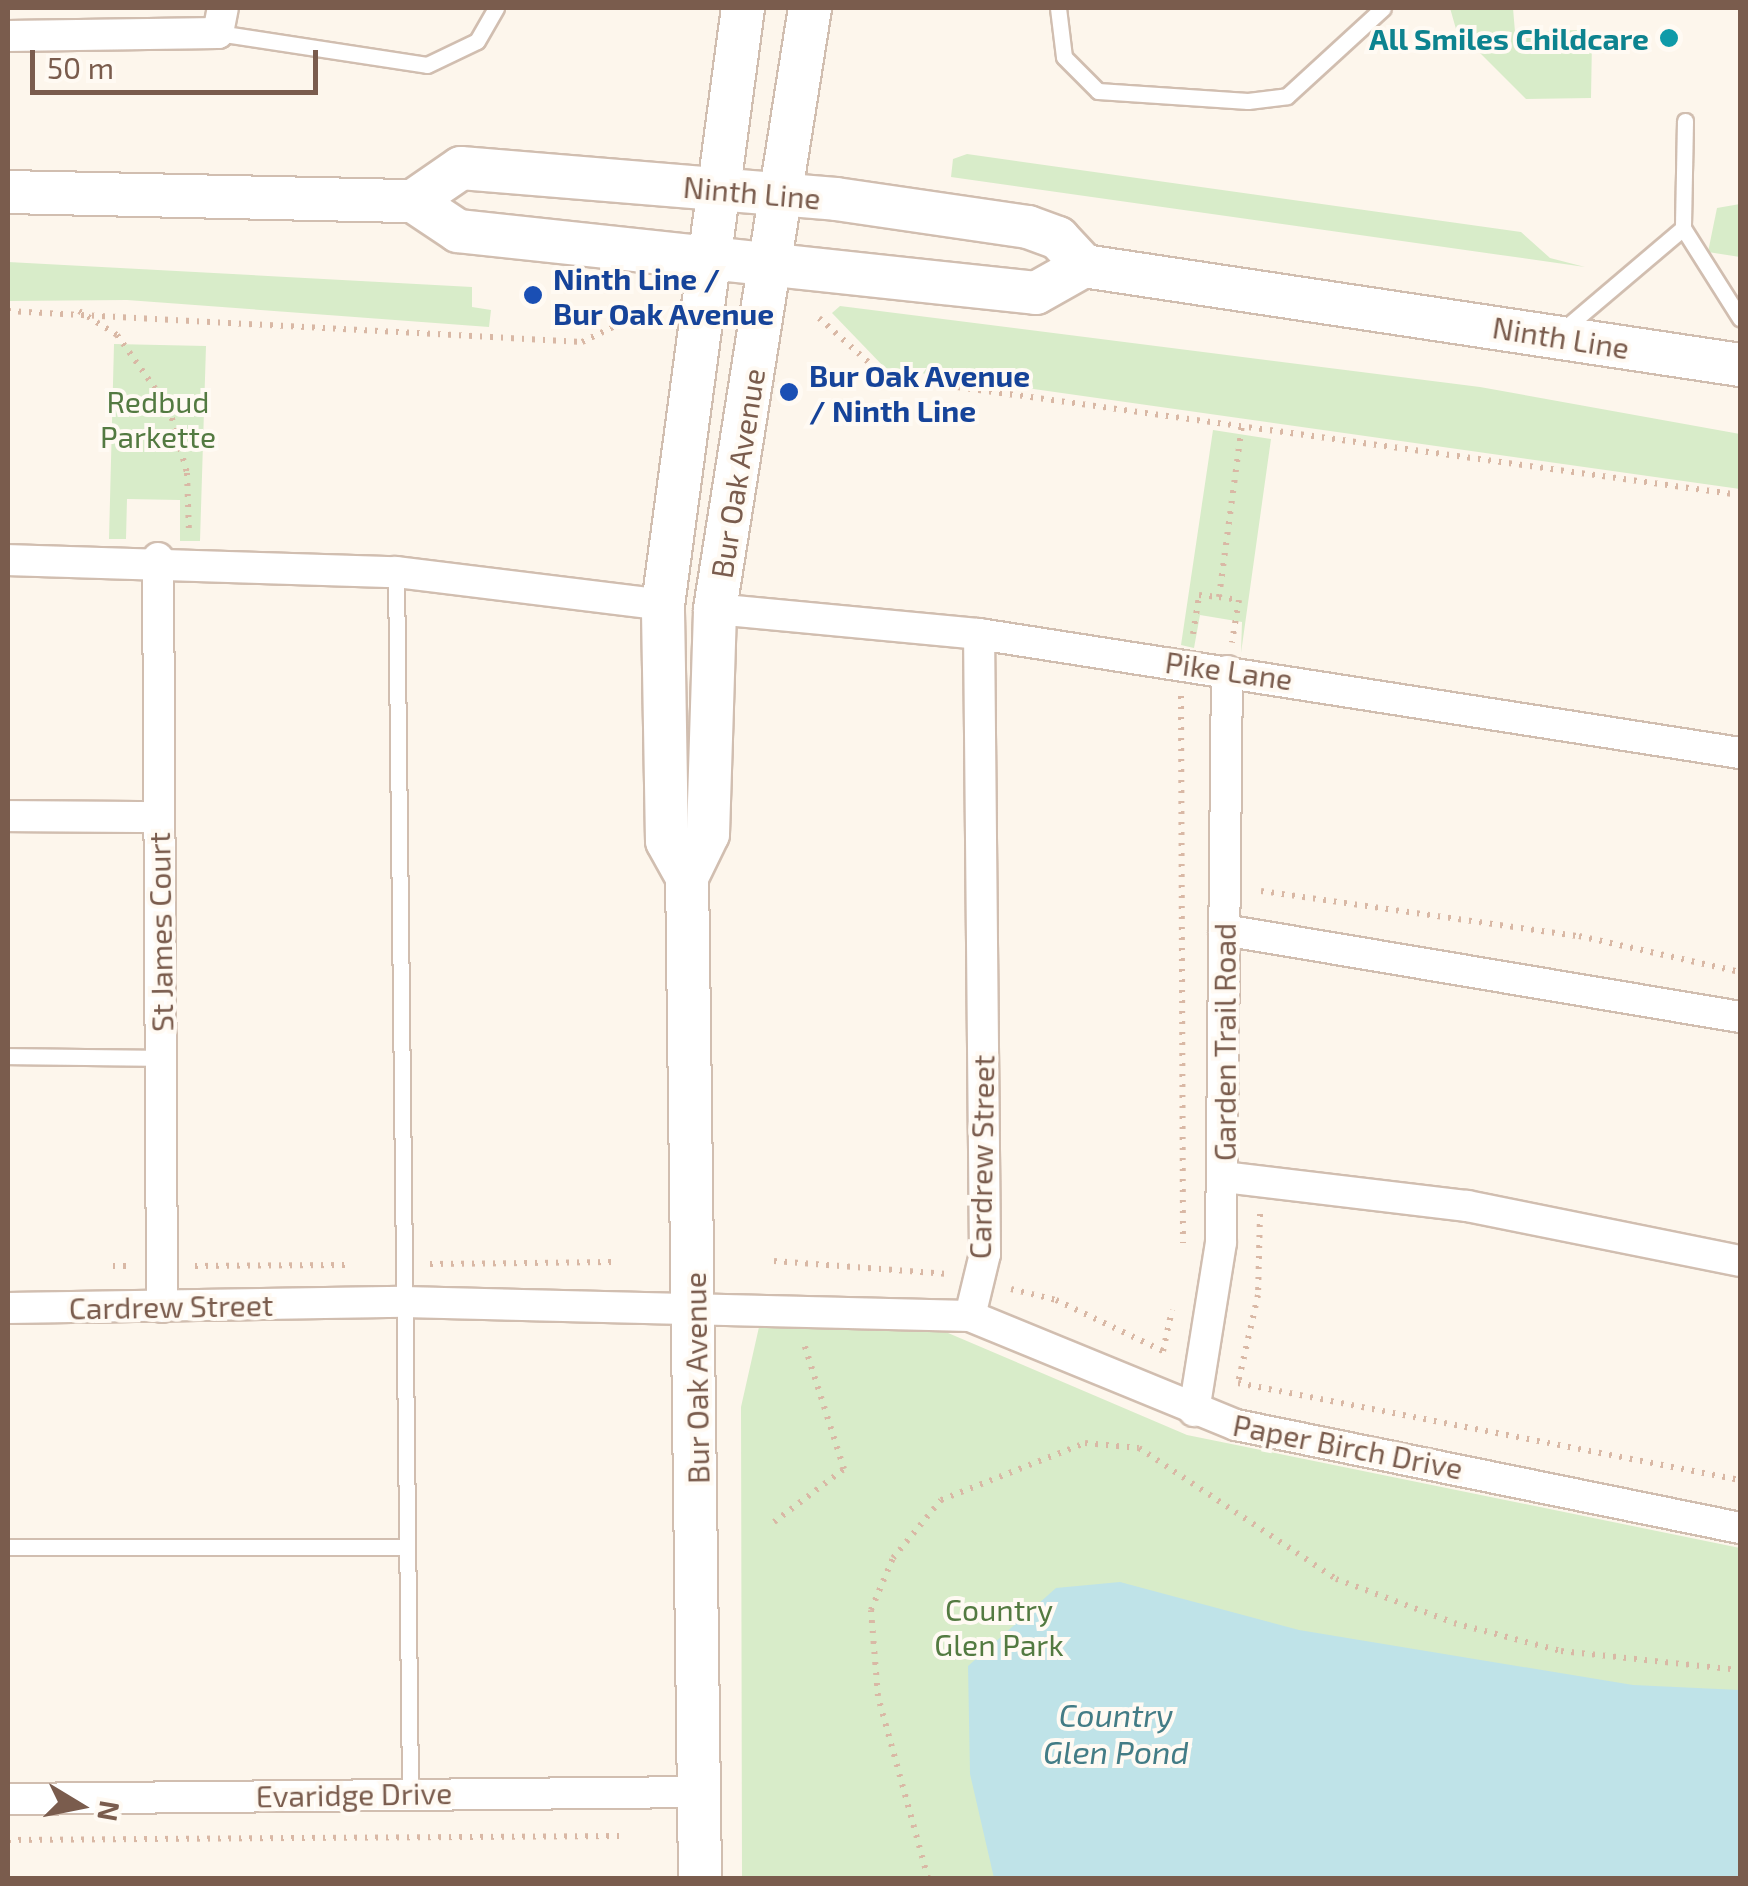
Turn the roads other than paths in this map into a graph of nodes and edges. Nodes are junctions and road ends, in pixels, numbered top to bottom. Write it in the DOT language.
graph roads {
  1 [pos="496,8"];
  2 [pos="743,8"];
  3 [pos="810,8"];
  4 [pos="1058,8"];
  5 [pos="1383,8"];
  6 [pos="220,20"];
  7 [pos="8,36"];
  8 [pos="1685,121"];
  9 [pos="718,188"];
  10 [pos="8,192"];
  11 [pos="782,194"];
  12 [pos="413,200"];
  13 [pos="1682,228"];
  14 [pos="708,254"];
  15 [pos="772,260"];
  16 [pos="1084,266"];
  17 [pos="1740,318"];
  18 [pos="1556,336"];
  19 [pos="1740,365"];
  20 [pos="158,558"];
  21 [pos="8,560"];
  22 [pos="396,572"];
  23 [pos="663,605"];
  24 [pos="714,609"];
  25 [pos="980,634"];
  26 [pos="1235,672"];
  27 [pos="1740,753"];
  28 [pos="8,816"];
  29 [pos="158,817"];
  30 [pos="687,877"];
  31 [pos="1224,930"];
  32 [pos="1740,1016"];
  33 [pos="8,1056"];
  34 [pos="162,1058"];
  35 [pos="1223,1177"];
  36 [pos="1740,1261"];
  37 [pos="404,1302"];
  38 [pos="162,1306"];
  39 [pos="696,1306"];
  40 [pos="8,1308"];
  41 [pos="970,1316"];
  42 [pos="1194,1411"];
  43 [pos="1740,1528"];
  44 [pos="8,1547"];
  45 [pos="406,1547"];
  46 [pos="410,1792"];
  47 [pos="701,1792"];
  48 [pos="8,1799"];
  49 [pos="700,1878"];
  1 -- 6 [label="lane"];
  2 -- 9 [label="street, Bur Oak Avenue"];
  3 -- 11 [label="street, Bur Oak Avenue"];
  4 -- 5 [label="lane"];
  6 -- 7 [label="street"];
  8 -- 13 [label="lane"];
  9 -- 11 [label="street, Ninth Line"];
  9 -- 12 [label="street, Ninth Line"];
  9 -- 14 [label="street, Bur Oak Avenue"];
  10 -- 12 [label="street"];
  11 -- 15 [label="street, Bur Oak Avenue"];
  11 -- 16 [label="street, Ninth Line"];
  12 -- 14 [label="street"];
  13 -- 17 [label="lane"];
  13 -- 18 [label="lane"];
  14 -- 15 [label="street"];
  14 -- 23 [label="street, Bur Oak Avenue"];
  15 -- 16 [label="street"];
  15 -- 24 [label="street, Bur Oak Avenue"];
  16 -- 18 [label="street, Ninth Line"];
  18 -- 19 [label="street, Ninth Line"];
  20 -- 21 [label="street"];
  20 -- 22 [label="street"];
  20 -- 29 [label="street, St James Court"];
  22 -- 23 [label="street"];
  22 -- 37 [label="lane"];
  23 -- 30 [label="street, Bur Oak Avenue"];
  24 -- 25 [label="street, Pike Lane"];
  24 -- 30 [label="street, Bur Oak Avenue"];
  25 -- 26 [label="street, Pike Lane"];
  25 -- 41 [label="street, Cardrew Street"];
  26 -- 27 [label="street, Pike Lane"];
  26 -- 31 [label="street, Garden Trail Road"];
  28 -- 29 [label="street"];
  29 -- 34 [label="street, St James Court"];
  30 -- 39 [label="street, Bur Oak Avenue"];
  31 -- 32 [label="street"];
  31 -- 35 [label="street, Garden Trail Road"];
  33 -- 34 [label="lane"];
  34 -- 38 [label="street, St James Court"];
  35 -- 36 [label="street"];
  35 -- 42 [label="street, Garden Trail Road"];
  37 -- 38 [label="street, Cardrew Street"];
  37 -- 39 [label="street, Cardrew Street"];
  37 -- 45 [label="lane"];
  38 -- 40 [label="street, Cardrew Street"];
  39 -- 41 [label="street, Cardrew Street"];
  39 -- 47 [label="street, Bur Oak Avenue"];
  41 -- 42 [label="street, Paper Birch Drive"];
  42 -- 43 [label="street, Paper Birch Drive"];
  44 -- 45 [label="lane"];
  45 -- 46 [label="lane"];
  46 -- 47 [label="street, Evaridge Drive"];
  46 -- 48 [label="street, Evaridge Drive"];
  47 -- 49 [label="street, Bur Oak Avenue"];
}
